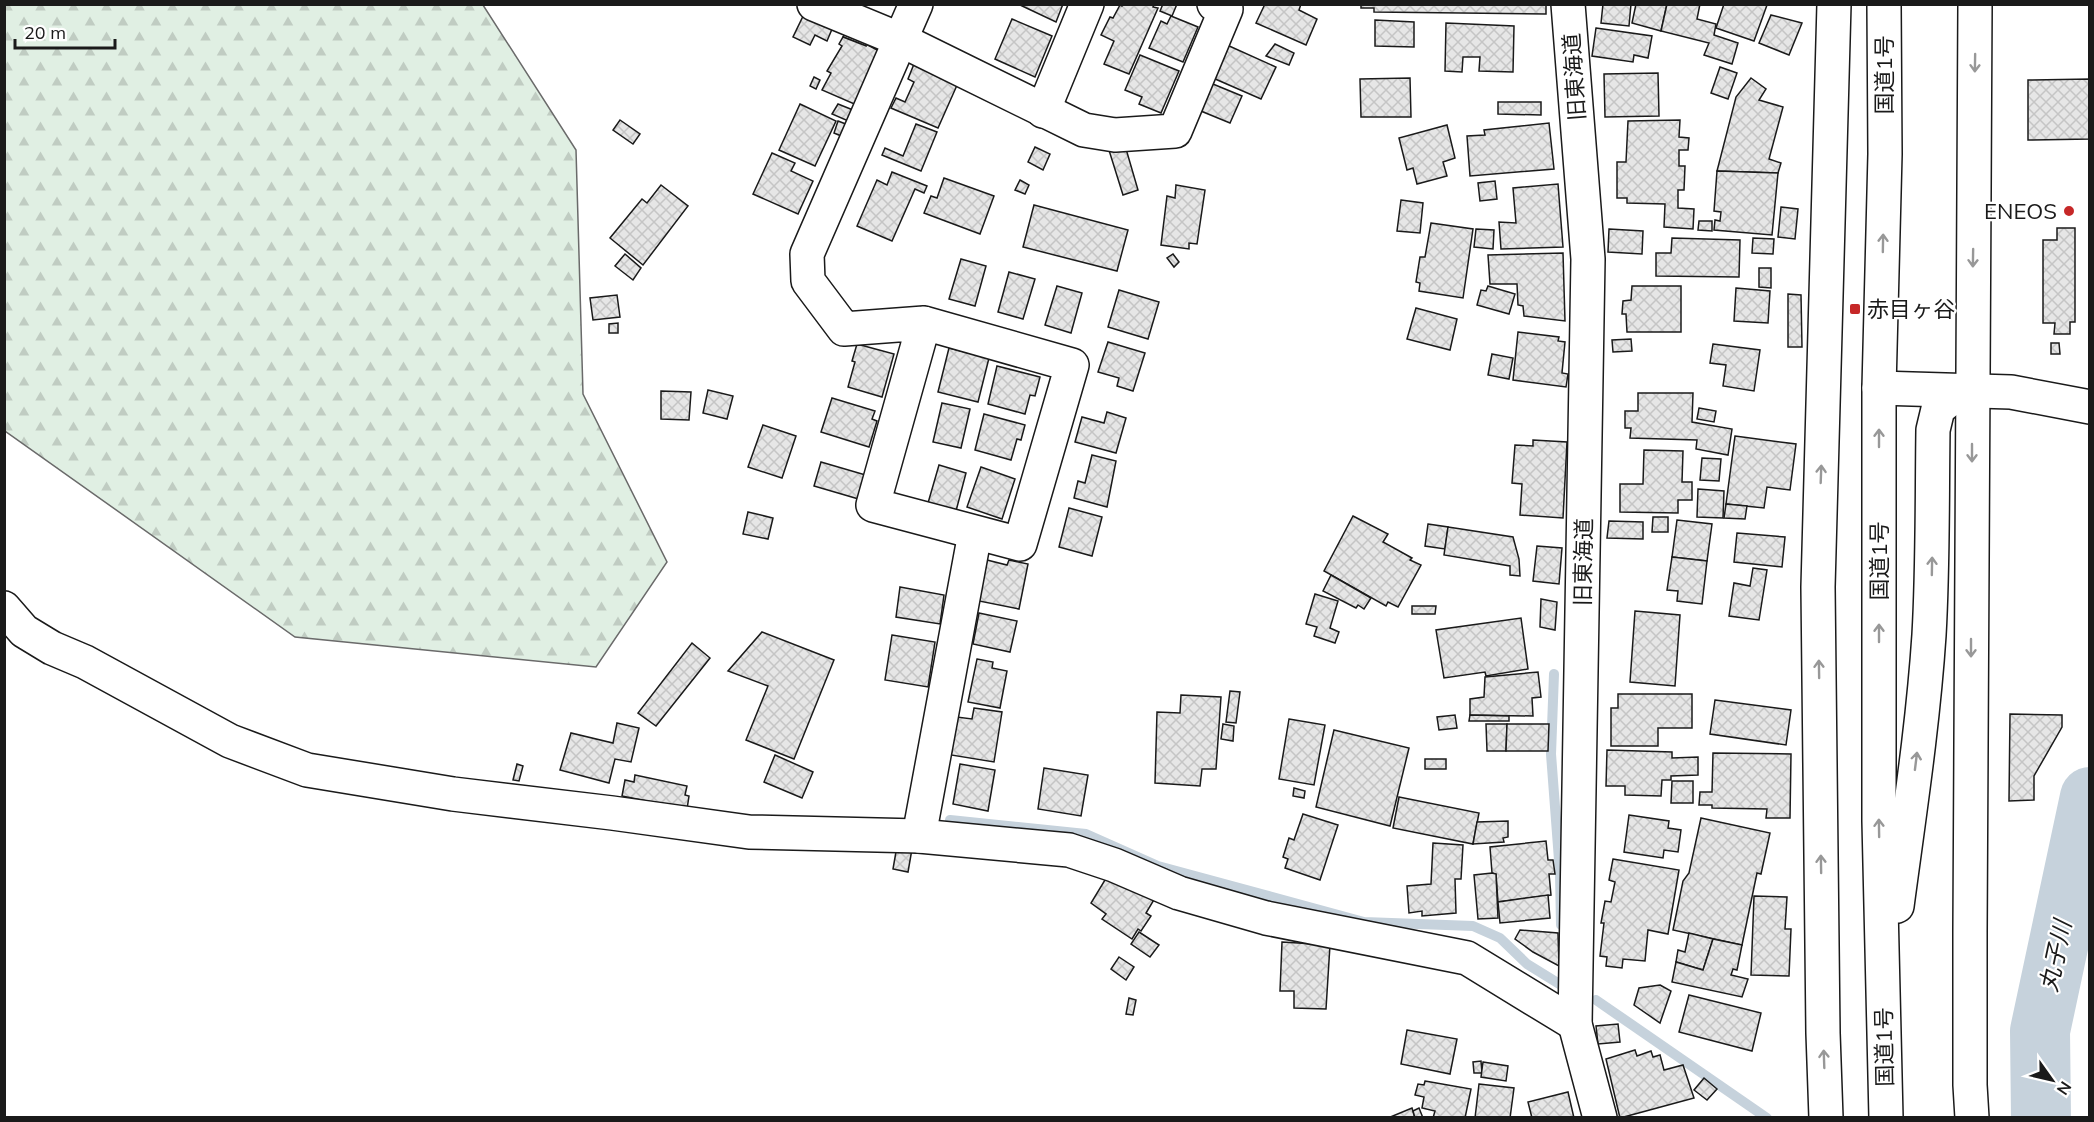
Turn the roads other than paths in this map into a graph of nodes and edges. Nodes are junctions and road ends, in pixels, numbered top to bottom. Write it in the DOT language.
graph roads {
  1 [pos="814,4"];
  2 [pos="916,4"];
  3 [pos="1087,4"];
  4 [pos="1214,4"];
  5 [pos="1568,4"];
  6 [pos="1834,4"];
  7 [pos="1884,4"];
  8 [pos="1975,4"];
  9 [pos="901,40"];
  10 [pos="1043,111"];
  11 [pos="924,323"];
  12 [pos="1879,388"];
  13 [pos="1972,391"];
  14 [pos="2090,407"];
  15 [pos="975,533"];
  16 [pos="4,608"];
  17 [pos="919,836"];
  18 [pos="1884,1006"];
  19 [pos="1575,1024"];
  20 [pos="1600,1118"];
  21 [pos="1826,1118"];
  22 [pos="1886,1118"];
  23 [pos="1972,1118"];
  1 -- 9 [label="main road"];
  2 -- 9 [label="main road"];
  3 -- 10 [label="main road"];
  4 -- 10 [label="main road"];
  5 -- 19 [label="main road, 旧東海道"];
  21 -- 6 [label="main road, one-way"];
  12 -- 7 [label="main road, 国道1号, one-way"];
  8 -- 13 [label="main road, one-way"];
  9 -- 10 [label="main road"];
  9 -- 11 [label="main road"];
  11 -- 15 [label="main road"];
  11 -- 15 [label="main road"];
  12 -- 13 [label="main road"];
  18 -- 12 [label="main road, 国道1号, one-way"];
  13 -- 14 [label="main road"];
  18 -- 13 [label="main road, one-way"];
  13 -- 23 [label="main road, one-way"];
  15 -- 17 [label="main road"];
  16 -- 17 [label="main road"];
  17 -- 19 [label="main road"];
  18 -- 22 [label="main road, 国道1号"];
  19 -- 20 [label="main road, 旧東海道"];
}
